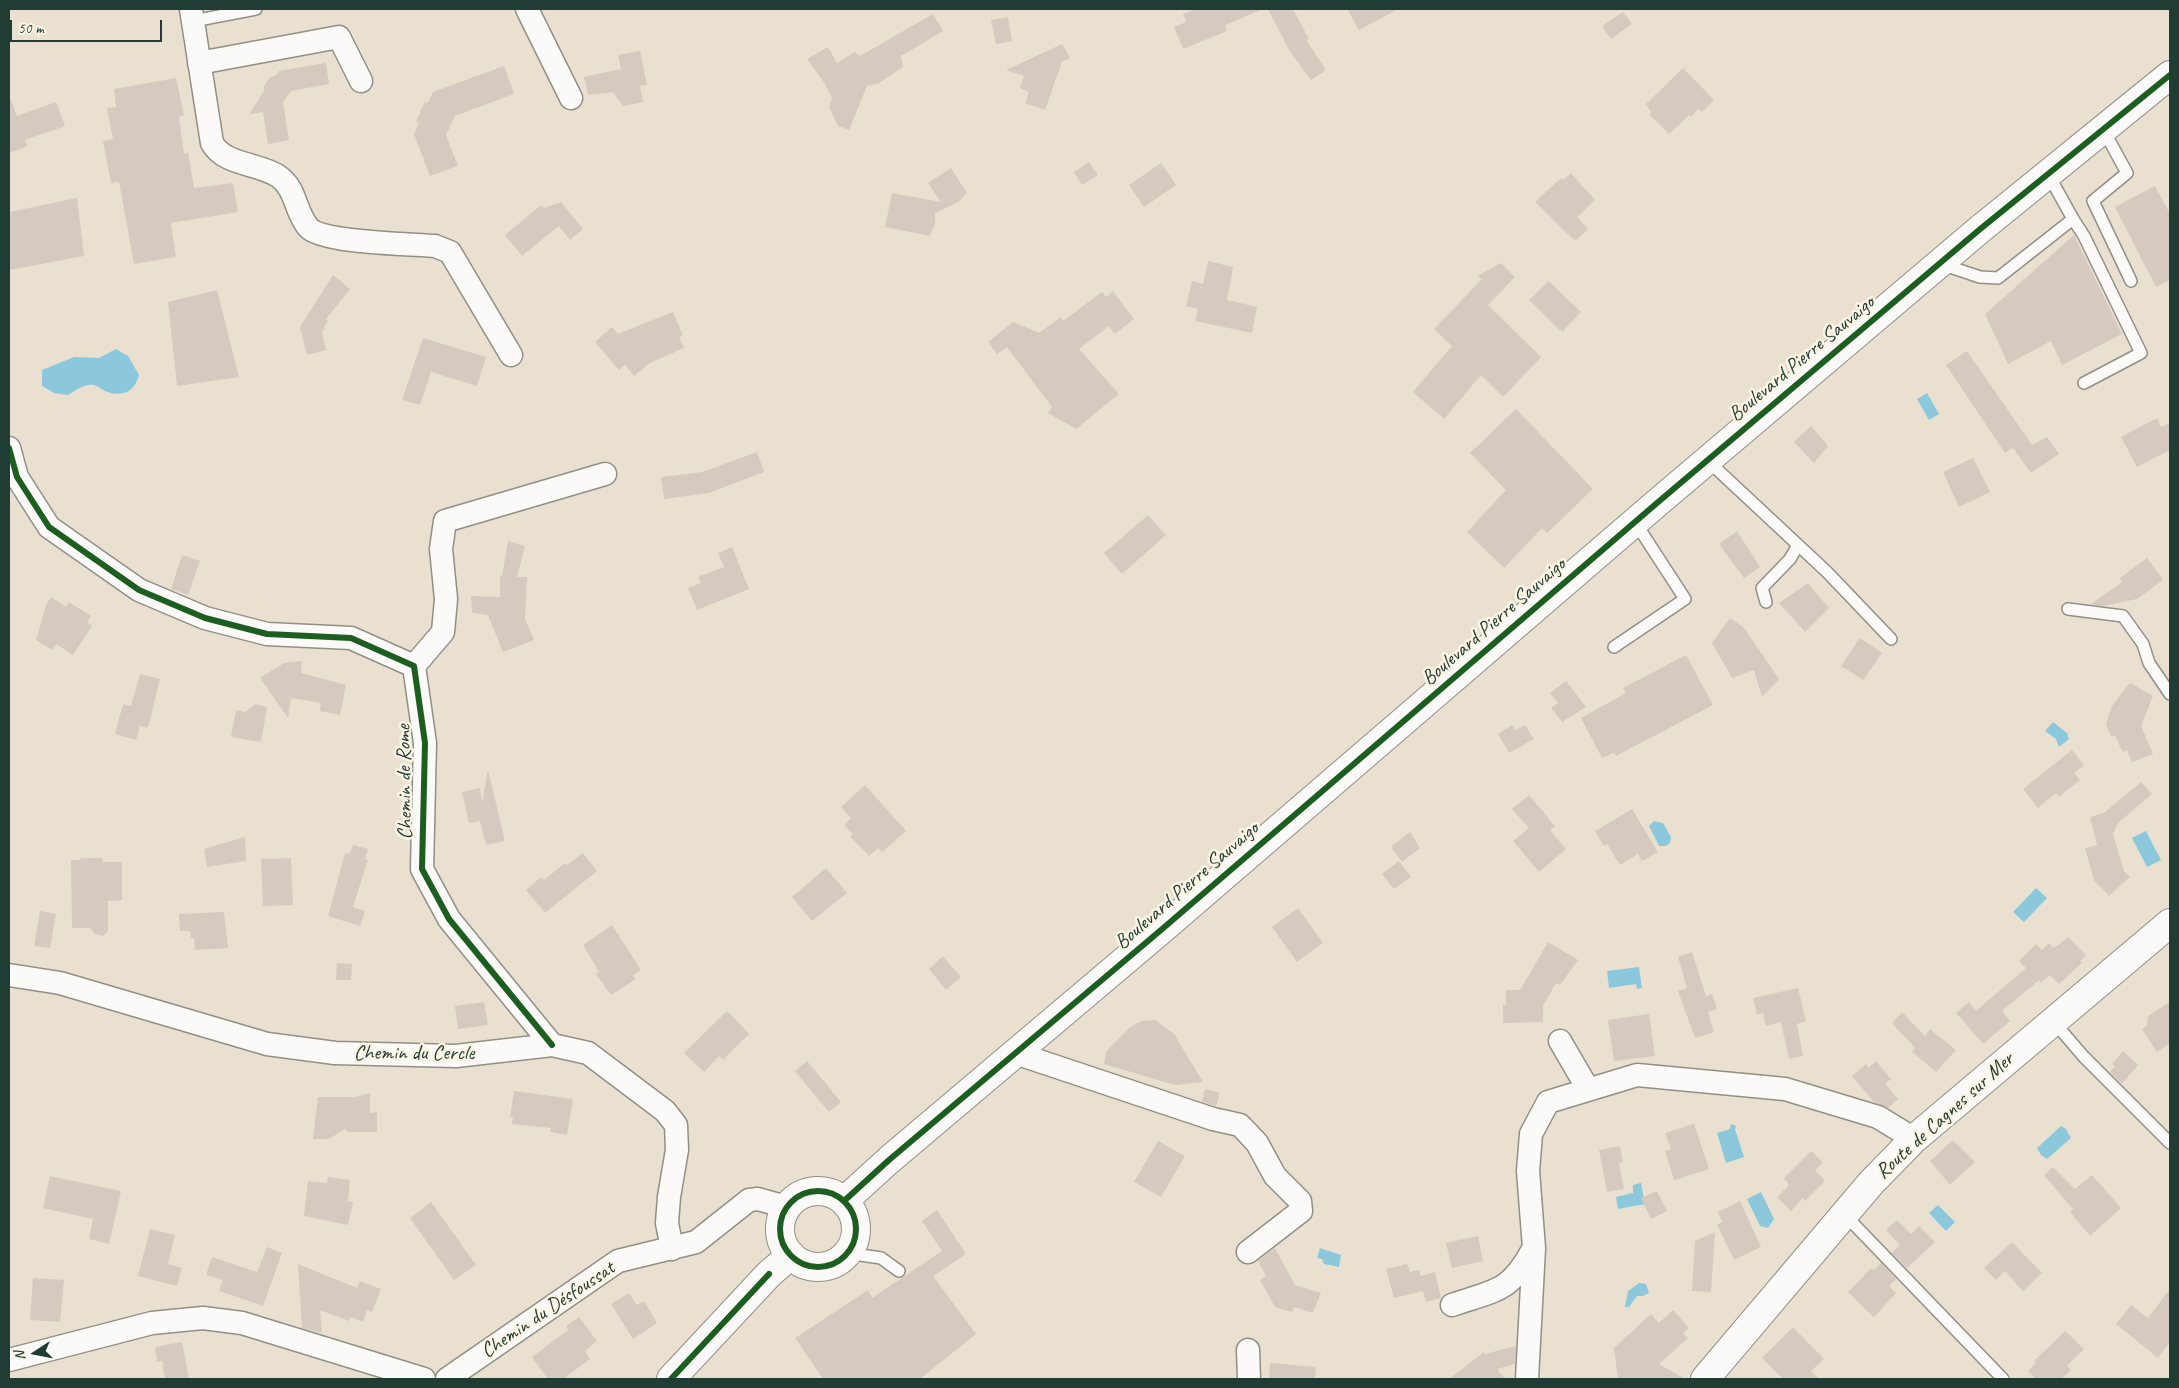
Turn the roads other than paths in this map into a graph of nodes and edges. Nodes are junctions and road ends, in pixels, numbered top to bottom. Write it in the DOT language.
graph roads {
  1 [pos="256,9"];
  2 [pos="527,9"];
  3 [pos="192,15"];
  4 [pos="199,63"];
  5 [pos="2170,74"];
  6 [pos="361,81"];
  7 [pos="571,98"];
  8 [pos="2103,128"];
  9 [pos="2048,174"];
  10 [pos="2074,219"];
  11 [pos="1939,263"];
  12 [pos="2131,280"];
  13 [pos="511,355"];
  14 [pos="2084,383"];
  15 [pos="9,448"];
  16 [pos="1707,460"];
  17 [pos="605,474"];
  18 [pos="1635,522"];
  19 [pos="1798,545"];
  20 [pos="1766,602"];
  21 [pos="2068,609"];
  22 [pos="1891,639"];
  23 [pos="1614,648"];
  24 [pos="414,666"];
  25 [pos="2170,694"];
  26 [pos="2170,923"];
  27 [pos="9,975"];
  28 [pos="2052,1021"];
  29 [pos="1560,1041"];
  30 [pos="552,1045"];
  31 [pos="1015,1054"];
  32 [pos="1588,1089"];
  33 [pos="1914,1139"];
  34 [pos="2170,1143"];
  35 [pos="844,1200"];
  36 [pos="786,1207"];
  37 [pos="1845,1215"];
  38 [pos="1534,1248"];
  39 [pos="672,1249"];
  40 [pos="1248,1252"];
  41 [pos="847,1253"];
  42 [pos="791,1255"];
  43 [pos="899,1272"];
  44 [pos="1452,1305"];
  45 [pos="1248,1350"];
  46 [pos="9,1360"];
  47 [pos="424,1379"];
  48 [pos="447,1379"];
  49 [pos="671,1379"];
  50 [pos="1249,1379"];
  51 [pos="1527,1379"];
  52 [pos="1705,1379"];
  53 [pos="2003,1379"];
  1 -- 3 [label="lane"];
  2 -- 7 [label="street"];
  3 -- 4 [label="street"];
  4 -- 6 [label="street"];
  4 -- 13 [label="street"];
  5 -- 8 [label="main road, Boulevard Pierre Sauvaigo"];
  8 -- 9 [label="main road, Boulevard Pierre Sauvaigo"];
  8 -- 12 [label="lane"];
  9 -- 10 [label="lane"];
  9 -- 11 [label="main road, Boulevard Pierre Sauvaigo"];
  10 -- 11 [label="lane"];
  10 -- 14 [label="lane"];
  11 -- 16 [label="main road, Boulevard Pierre Sauvaigo"];
  15 -- 24 [label="street"];
  16 -- 18 [label="main road, Boulevard Pierre Sauvaigo"];
  16 -- 19 [label="lane"];
  17 -- 24 [label="street"];
  18 -- 23 [label="lane"];
  18 -- 31 [label="main road, Boulevard Pierre Sauvaigo"];
  19 -- 20 [label="lane"];
  19 -- 22 [label="lane"];
  21 -- 25 [label="lane"];
  24 -- 30 [label="street, Chemin de Rome"];
  26 -- 28 [label="main road, Route de Cagnes sur Mer"];
  27 -- 30 [label="street, Chemin du Cercle"];
  28 -- 33 [label="main road, Route de Cagnes sur Mer"];
  28 -- 34 [label="lane"];
  29 -- 32 [label="street"];
  30 -- 39 [label="street, Chemin du Cercle"];
  31 -- 35 [label="main road, Boulevard Pierre Sauvaigo"];
  31 -- 40 [label="street"];
  32 -- 33 [label="street"];
  32 -- 38 [label="street"];
  33 -- 37 [label="main road, Route de Cagnes sur Mer"];
  35 -- 36 [label="main road"];
  35 -- 41 [label="main road"];
  36 -- 39 [label="street, Chemin du Désfoussat"];
  36 -- 42 [label="main road"];
  37 -- 52 [label="main road, Route de Cagnes sur Mer"];
  37 -- 53 [label="lane"];
  38 -- 44 [label="street"];
  38 -- 51 [label="street"];
  39 -- 48 [label="street, Chemin du Désfoussat"];
  41 -- 42 [label="main road"];
  41 -- 43 [label="lane"];
  42 -- 49 [label="main road"];
  45 -- 50 [label="street"];
  46 -- 47 [label="street"];
}
